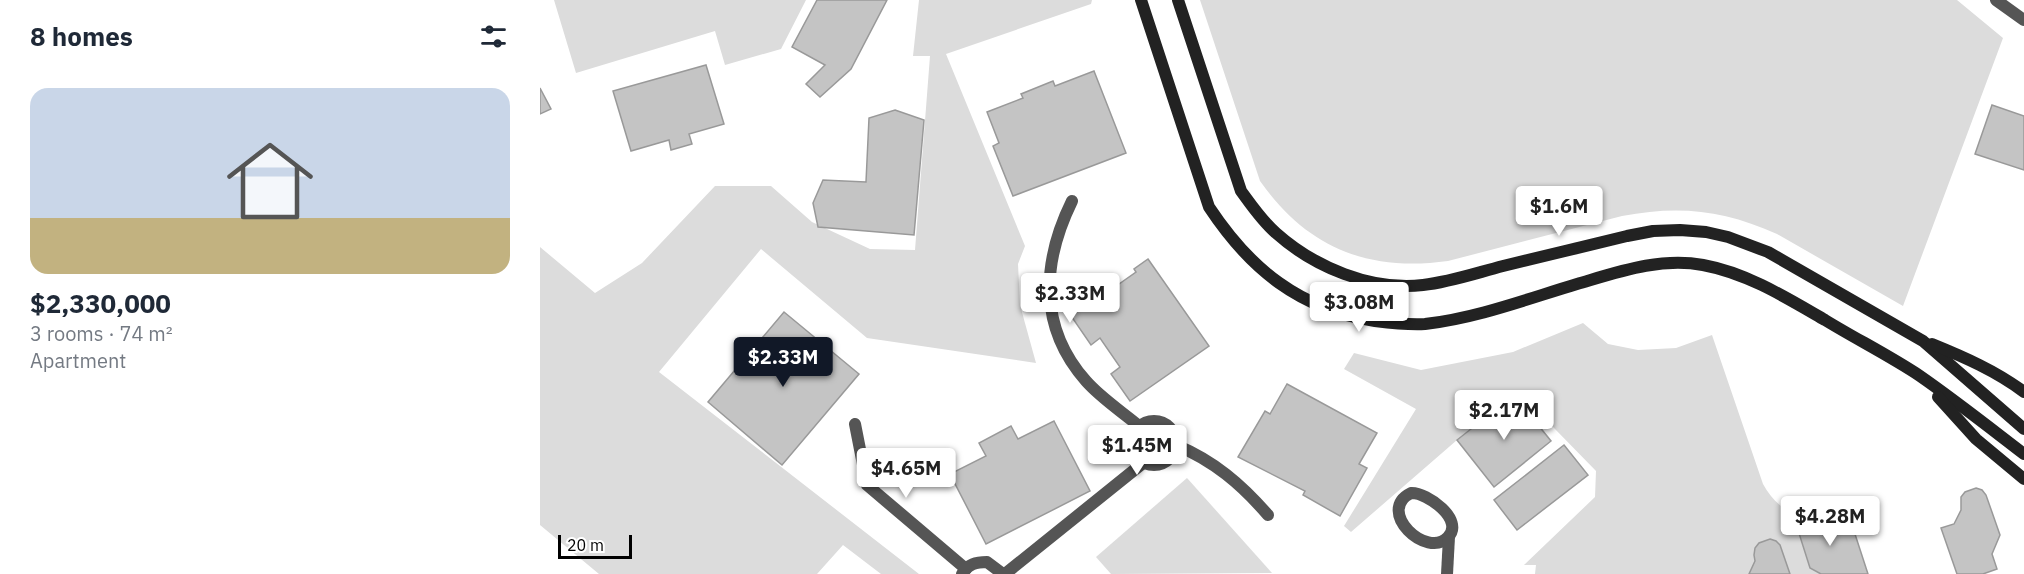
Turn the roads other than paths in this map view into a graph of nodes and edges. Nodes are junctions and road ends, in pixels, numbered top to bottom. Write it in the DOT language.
graph roads {
  1 [pos="1141,0"];
  2 [pos="1178,0"];
  3 [pos="1996,0"];
  4 [pos="2024,20"];
  5 [pos="1072,201"];
  6 [pos="1923,341"];
  7 [pos="1919,376"];
  8 [pos="2024,392"];
  9 [pos="855,424"];
  10 [pos="1139,426"];
  11 [pos="2024,429"];
  12 [pos="1176,445"];
  13 [pos="2024,454"];
  14 [pos="1143,463"];
  15 [pos="2024,479"];
  16 [pos="1268,515"];
  17 [pos="1449,537"];
  18 [pos="964,571"];
  19 [pos="1004,574"];
  20 [pos="1447,574"];
  1 -- 7 [label="main road"];
  2 -- 6 [label="main road"];
  3 -- 4 [label="street"];
  5 -- 10 [label="street"];
  6 -- 8 [label="main road"];
  6 -- 11 [label="main road"];
  7 -- 13 [label="main road"];
  7 -- 15 [label="main road"];
  9 -- 18 [label="street"];
  10 -- 12 [label="street"];
  10 -- 14 [label="street"];
  12 -- 14 [label="street"];
  12 -- 16 [label="street"];
  14 -- 19 [label="street"];
  17 -- 17 [label="street"];
  17 -- 20 [label="street"];
  18 -- 19 [label="street"];
}
